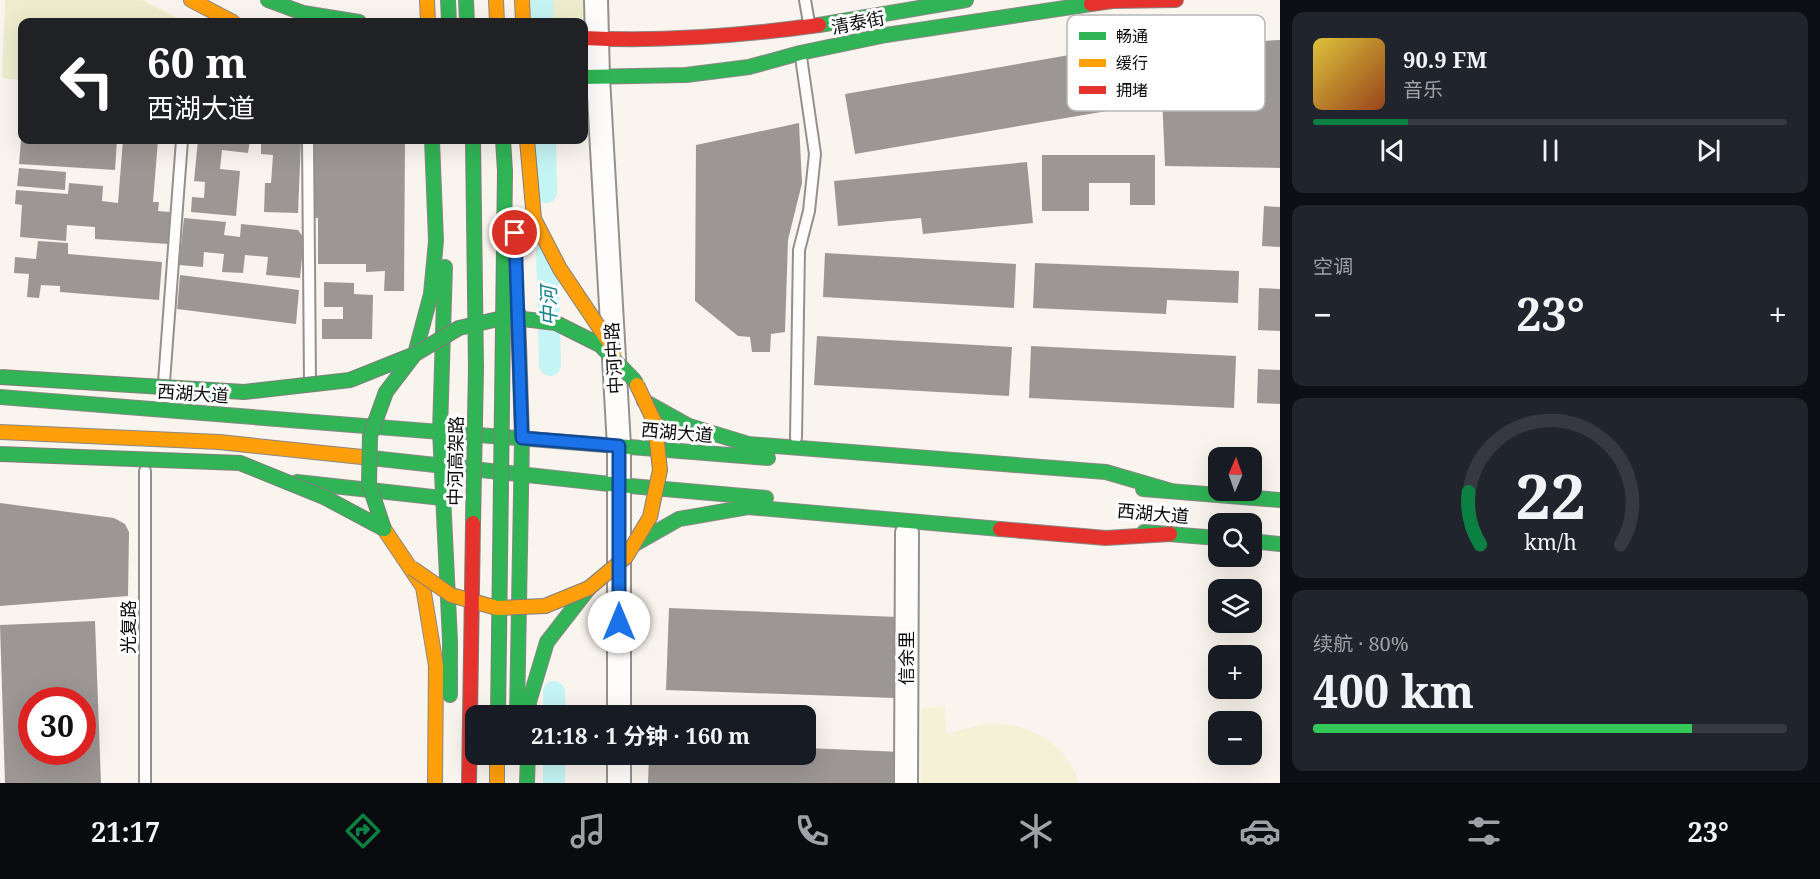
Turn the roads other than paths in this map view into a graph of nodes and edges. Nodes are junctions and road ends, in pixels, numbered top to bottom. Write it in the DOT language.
graph roads {
  1 [pos="191,0"];
  2 [pos="268,0"];
  3 [pos="428,0"];
  4 [pos="448,0"];
  5 [pos="466,0"];
  6 [pos="496,0"];
  7 [pos="509,0"];
  8 [pos="522,0"];
  9 [pos="596,0"];
  10 [pos="805,0"];
  11 [pos="966,0"];
  12 [pos="1176,0"];
  13 [pos="303,7"];
  14 [pos="225,18"];
  15 [pos="344,18"];
  16 [pos="428,18"];
  17 [pos="449,18"];
  18 [pos="467,18"];
  19 [pos="497,18"];
  20 [pos="510,18"];
  21 [pos="523,18"];
  22 [pos="809,26"];
  23 [pos="590,39"];
  24 [pos="800,53"];
  25 [pos="591,77"];
  26 [pos="182,144"];
  27 [pos="308,144"];
  28 [pos="432,144"];
  29 [pos="473,144"];
  30 [pos="503,144"];
  31 [pos="513,144"];
  32 [pos="527,144"];
  33 [pos="447,175"];
  34 [pos="415,354"];
  35 [pos="0,377"];
  36 [pos="634,380"];
  37 [pos="164,382"];
  38 [pos="0,398"];
  39 [pos="310,399"];
  40 [pos="645,401"];
  41 [pos="440,431"];
  42 [pos="0,432"];
  43 [pos="522,438"];
  44 [pos="796,438"];
  45 [pos="619,446"];
  46 [pos="0,448"];
  47 [pos="0,454"];
  48 [pos="440,465"];
  49 [pos="145,471"];
  50 [pos="520,474"];
  51 [pos="620,485"];
  52 [pos="1171,491"];
  53 [pos="442,498"];
  54 [pos="1280,500"];
  55 [pos="384,529"];
  56 [pos="907,533"];
  57 [pos="1170,534"];
  58 [pos="1208,537"];
  59 [pos="1262,542"];
  60 [pos="1280,544"];
  61 [pos="633,545"];
  62 [pos="412,568"];
  63 [pos="589,588"];
  64 [pos="450,705"];
  65 [pos="498,705"];
  66 [pos="517,705"];
  67 [pos="529,705"];
  68 [pos="619,705"];
  69 [pos="498,765"];
  70 [pos="516,765"];
  71 [pos="528,765"];
  72 [pos="619,765"];
  73 [pos="145,783"];
  74 [pos="435,783"];
  75 [pos="469,783"];
  76 [pos="497,783"];
  77 [pos="515,783"];
  78 [pos="527,783"];
  79 [pos="619,783"];
  80 [pos="906,783"];
  1 -- 14 [label="main road"];
  2 -- 13 [label="main road"];
  3 -- 16 [label="main road"];
  4 -- 17 [label="main road"];
  5 -- 18 [label="main road"];
  6 -- 19 [label="main road"];
  7 -- 20 [label="main road"];
  8 -- 21 [label="main road"];
  9 -- 23 [label="street, 中河中路"];
  10 -- 22 [label="lane"];
  11 -- 22 [label="main road, 清泰街"];
  12 -- 24 [label="main road, 清泰街"];
  13 -- 15 [label="main road"];
  22 -- 23 [label="main road, 清泰街"];
  23 -- 25 [label="street, 中河中路"];
  24 -- 25 [label="main road, 清泰街"];
  24 -- 44 [label="lane"];
  25 -- 45 [label="street, 中河中路"];
  26 -- 37 [label="lane"];
  27 -- 39 [label="lane"];
  28 -- 34 [label="main road"];
  29 -- 75 [label="main road, 中河高架路, bridge"];
  30 -- 65 [label="main road, bridge"];
  31 -- 43 [label="main road"];
  32 -- 36 [label="main road, bridge"];
  33 -- 41 [label="main road"];
  34 -- 35 [label="main road, bridge"];
  34 -- 36 [label="main road, bridge"];
  34 -- 55 [label="main road, bridge"];
  36 -- 40 [label="main road, bridge"];
  38 -- 41 [label="main road, 西湖大道"];
  40 -- 52 [label="main road"];
  40 -- 61 [label="main road, bridge"];
  41 -- 43 [label="main road, 西湖大道"];
  41 -- 48 [label="main road"];
  42 -- 48 [label="main road, 西湖大道"];
  43 -- 45 [label="main road, 西湖大道"];
  43 -- 50 [label="main road"];
  45 -- 51 [label="street, 中河中路"];
  45 -- 52 [label="main road, 西湖大道"];
  46 -- 53 [label="main road"];
  47 -- 55 [label="main road, bridge"];
  48 -- 50 [label="main road, 西湖大道"];
  48 -- 53 [label="main road"];
  49 -- 73 [label="lane, 光复路"];
  50 -- 51 [label="main road, 西湖大道"];
  50 -- 66 [label="main road"];
  51 -- 57 [label="main road, 西湖大道"];
  51 -- 68 [label="street, 中河中路"];
  52 -- 54 [label="main road, 西湖大道"];
  53 -- 64 [label="main road"];
  55 -- 62 [label="main road"];
  56 -- 80 [label="street, 信余里"];
  57 -- 58 [label="main road, 西湖大道"];
  57 -- 61 [label="main road"];
  59 -- 60 [label="main road"];
  61 -- 63 [label="main road, bridge"];
  62 -- 63 [label="main road, bridge"];
  62 -- 74 [label="main road"];
  63 -- 67 [label="main road"];
  69 -- 76 [label="main road"];
  70 -- 77 [label="main road"];
  71 -- 78 [label="main road"];
  72 -- 79 [label="street"];
}
